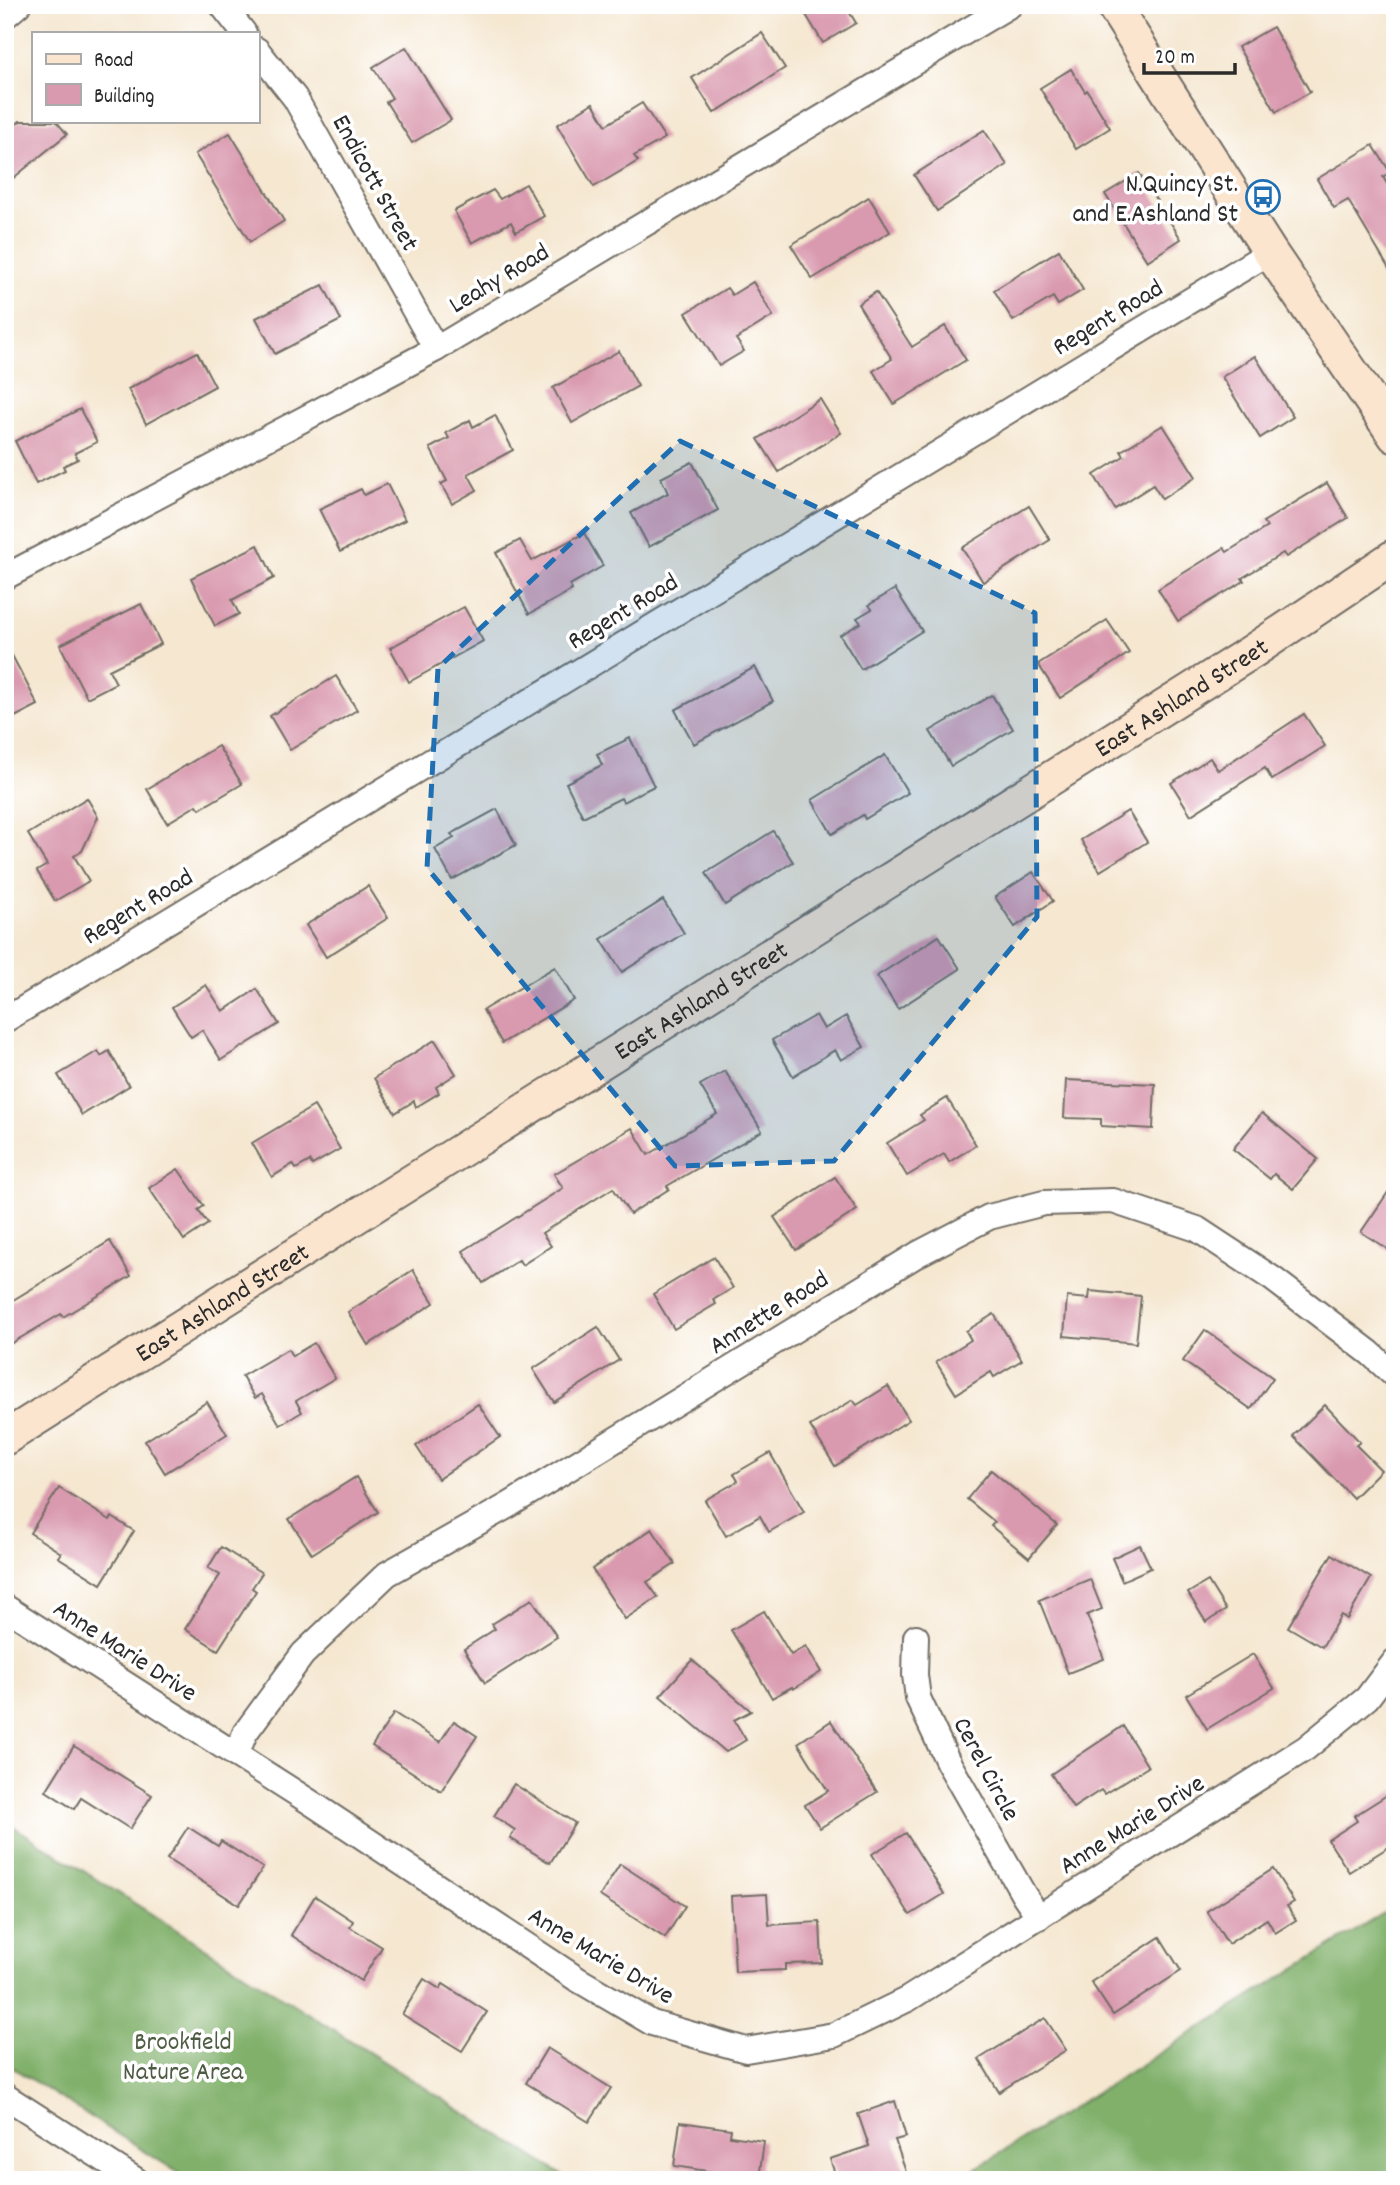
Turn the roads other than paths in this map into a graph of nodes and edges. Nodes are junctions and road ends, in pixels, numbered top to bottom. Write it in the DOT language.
graph roads {
  1 [pos="18,5"];
  2 [pos="222,5"];
  3 [pos="1010,5"];
  4 [pos="1113,5"];
  5 [pos="5,16"];
  6 [pos="243,32"];
  7 [pos="259,52"];
  8 [pos="1270,252"];
  9 [pos="436,349"];
  10 [pos="1395,436"];
  11 [pos="1395,556"];
  12 [pos="5,577"];
  13 [pos="5,1020"];
  14 [pos="1395,1376"];
  15 [pos="5,1438"];
  16 [pos="5,1608"];
  17 [pos="916,1637"];
  18 [pos="1395,1661"];
  19 [pos="236,1755"];
  20 [pos="1039,1917"];
  21 [pos="5,2096"];
  22 [pos="136,2180"];
  1 -- 5 [label="street"];
  2 -- 6 [label="street"];
  3 -- 9 [label="street, Leahy Road"];
  4 -- 8 [label="main road"];
  7 -- 9 [label="street, Endicott Street"];
  8 -- 10 [label="main road"];
  8 -- 13 [label="street, Regent Road"];
  9 -- 12 [label="street, Leahy Road"];
  11 -- 15 [label="main road, East Ashland Street"];
  14 -- 19 [label="street, Annette Road"];
  16 -- 19 [label="street, Anne Marie Drive"];
  17 -- 20 [label="street, Cerel Circle"];
  18 -- 20 [label="street, Anne Marie Drive"];
  19 -- 20 [label="street, Anne Marie Drive"];
  21 -- 22 [label="street"];
}
